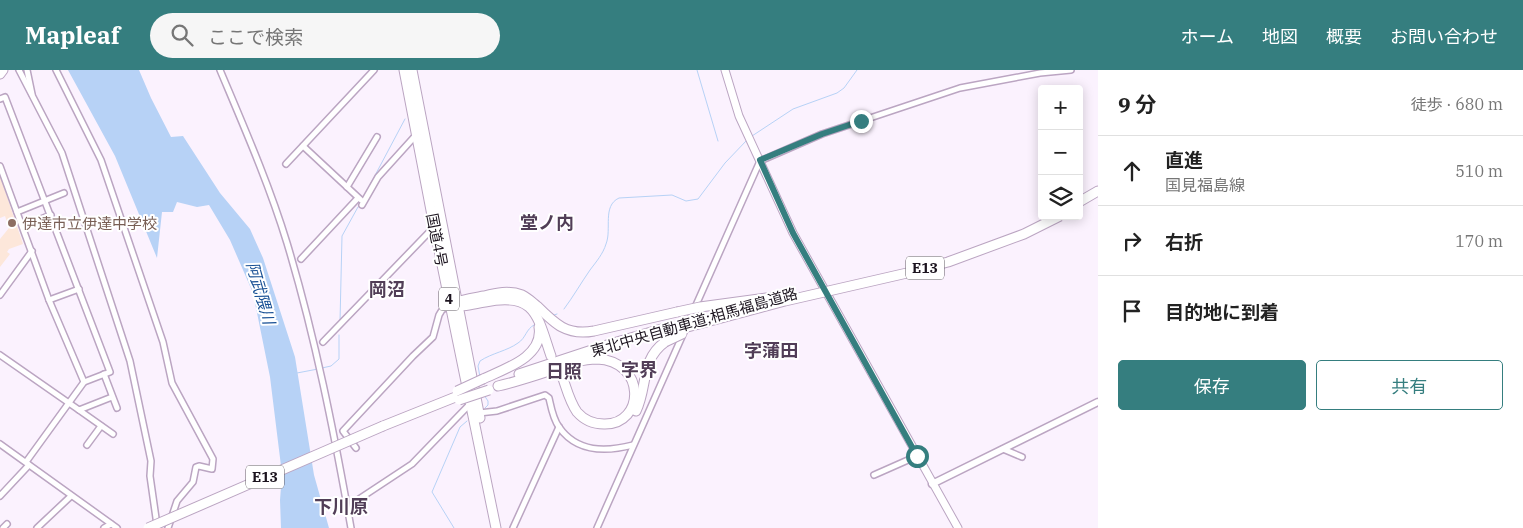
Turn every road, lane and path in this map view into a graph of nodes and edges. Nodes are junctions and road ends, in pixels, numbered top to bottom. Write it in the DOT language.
graph roads {
  1 [pos="3,70"];
  2 [pos="19,70"];
  3 [pos="27,70"];
  4 [pos="56,70"];
  5 [pos="220,70"];
  6 [pos="374,70"];
  7 [pos="404,70"];
  8 [pos="412,70"];
  9 [pos="726,70"];
  10 [pos="1071,70"];
  11 [pos="0,74"];
  12 [pos="0,99"];
  13 [pos="33,99"];
  14 [pos="420,130"];
  15 [pos="377,137"];
  16 [pos="302,146"];
  17 [pos="760,160"];
  18 [pos="286,164"];
  19 [pos="0,166"];
  20 [pos="347,187"];
  21 [pos="1098,191"];
  22 [pos="64,192"];
  23 [pos="1098,196"];
  24 [pos="45,200"];
  25 [pos="1083,200"];
  26 [pos="361,202"];
  27 [pos="1083,204"];
  28 [pos="17,212"];
  29 [pos="51,215"];
  30 [pos="1043,220"];
  31 [pos="1052,220"];
  32 [pos="23,226"];
  33 [pos="434,226"];
  34 [pos="32,252"];
  35 [pos="301,259"];
  36 [pos="79,289"];
  37 [pos="0,296"];
  38 [pos="787,298"];
  39 [pos="49,300"];
  40 [pos="455,304"];
  41 [pos="537,306"];
  42 [pos="538,318"];
  43 [pos="665,334"];
  44 [pos="323,342"];
  45 [pos="0,355"];
  46 [pos="104,374"];
  47 [pos="84,382"];
  48 [pos="490,385"];
  49 [pos="458,396"];
  50 [pos="112,397"];
  51 [pos="474,402"];
  52 [pos="1098,402"];
  53 [pos="68,403"];
  54 [pos="116,408"];
  55 [pos="79,410"];
  56 [pos="479,413"];
  57 [pos="101,426"];
  58 [pos="559,427"];
  59 [pos="384,428"];
  60 [pos="113,434"];
  61 [pos="0,444"];
  62 [pos="87,444"];
  63 [pos="633,445"];
  64 [pos="356,448"];
  65 [pos="1003,449"];
  66 [pos="917,456"];
  67 [pos="1022,457"];
  68 [pos="28,464"];
  69 [pos="874,475"];
  70 [pos="932,484"];
  71 [pos="0,496"];
  72 [pos="71,496"];
  73 [pos="359,499"];
  74 [pos="111,524"];
  75 [pos="37,528"];
  76 [pos="104,528"];
  77 [pos="117,528"];
  78 [pos="148,528"];
  79 [pos="158,528"];
  80 [pos="168,528"];
  81 [pos="351,528"];
  82 [pos="496,528"];
  83 [pos="502,528"];
  84 [pos="513,528"];
  85 [pos="597,528"];
  86 [pos="958,528"];
  1 -- 11 [label="highway"];
  2 -- 13 [label="street"];
  3 -- 13 [label="street"];
  4 -- 80 [label="street"];
  5 -- 81 [label="street"];
  6 -- 16 [label="street"];
  7 -- 14 [label="highway, 国道4号 / 4"];
  8 -- 14 [label="highway, 国道4号 / 4"];
  9 -- 17 [label="main road"];
  10 -- 17 [label="street"];
  12 -- 24 [label="street"];
  13 -- 79 [label="street"];
  14 -- 26 [label="street"];
  14 -- 33 [label="highway, 国道4号 / 4"];
  14 -- 40 [label="highway, 国道4号 / 4"];
  15 -- 20 [label="street"];
  16 -- 18 [label="street"];
  16 -- 20 [label="street"];
  17 -- 63 [label="street"];
  17 -- 66 [label="main road"];
  19 -- 28 [label="street"];
  20 -- 26 [label="street"];
  21 -- 25 [label="highway"];
  22 -- 24 [label="street"];
  23 -- 27 [label="highway"];
  24 -- 28 [label="street"];
  24 -- 29 [label="street"];
  26 -- 35 [label="street"];
  28 -- 32 [label="street"];
  29 -- 32 [label="street"];
  29 -- 36 [label="street"];
  30 -- 38 [label="highway, 東北中央自動車道;相馬福島道路 / E13"];
  31 -- 38 [label="highway, 東北中央自動車道;相馬福島道路 / E13, bridge"];
  32 -- 34 [label="street"];
  33 -- 40 [label="highway, 国道4号 / 4"];
  33 -- 44 [label="street"];
  34 -- 37 [label="street"];
  34 -- 39 [label="street"];
  36 -- 39 [label="street"];
  36 -- 46 [label="street"];
  38 -- 41 [label="highway, bridge"];
  38 -- 43 [label="highway, 東北中央自動車道;相馬福島道路 / E13, bridge"];
  38 -- 43 [label="highway, bridge"];
  39 -- 47 [label="street"];
  40 -- 41 [label="highway"];
  40 -- 42 [label="highway"];
  40 -- 51 [label="highway, 国道4号 / 4"];
  40 -- 64 [label="street"];
  41 -- 42 [label="highway"];
  42 -- 48 [label="highway"];
  43 -- 48 [label="highway, 東北中央自動車道;相馬福島道路 / E13"];
  43 -- 48 [label="highway"];
  45 -- 53 [label="street"];
  46 -- 47 [label="street"];
  46 -- 50 [label="street"];
  47 -- 53 [label="street"];
  48 -- 49 [label="highway, bridge"];
  49 -- 59 [label="highway, E13"];
  49 -- 59 [label="highway, E13"];
  50 -- 54 [label="street"];
  50 -- 55 [label="street"];
  51 -- 56 [label="highway, 国道4号 / 4"];
  51 -- 73 [label="street"];
  51 -- 82 [label="highway, 国道4号 / 4"];
  52 -- 65 [label="street"];
  53 -- 55 [label="street"];
  53 -- 68 [label="street"];
  55 -- 57 [label="street"];
  56 -- 58 [label="street"];
  56 -- 83 [label="highway, 国道4号 / 4"];
  57 -- 60 [label="street"];
  57 -- 62 [label="street"];
  58 -- 63 [label="street"];
  58 -- 84 [label="street"];
  59 -- 78 [label="highway, E13, bridge"];
  59 -- 79 [label="highway, E13"];
  61 -- 68 [label="street"];
  63 -- 85 [label="street"];
  65 -- 67 [label="street"];
  65 -- 70 [label="street"];
  66 -- 69 [label="street"];
  66 -- 70 [label="main road"];
  68 -- 71 [label="street"];
  68 -- 72 [label="street"];
  70 -- 86 [label="main road"];
  72 -- 74 [label="street"];
  72 -- 75 [label="street"];
  74 -- 76 [label="street"];
  74 -- 77 [label="street"];
}
